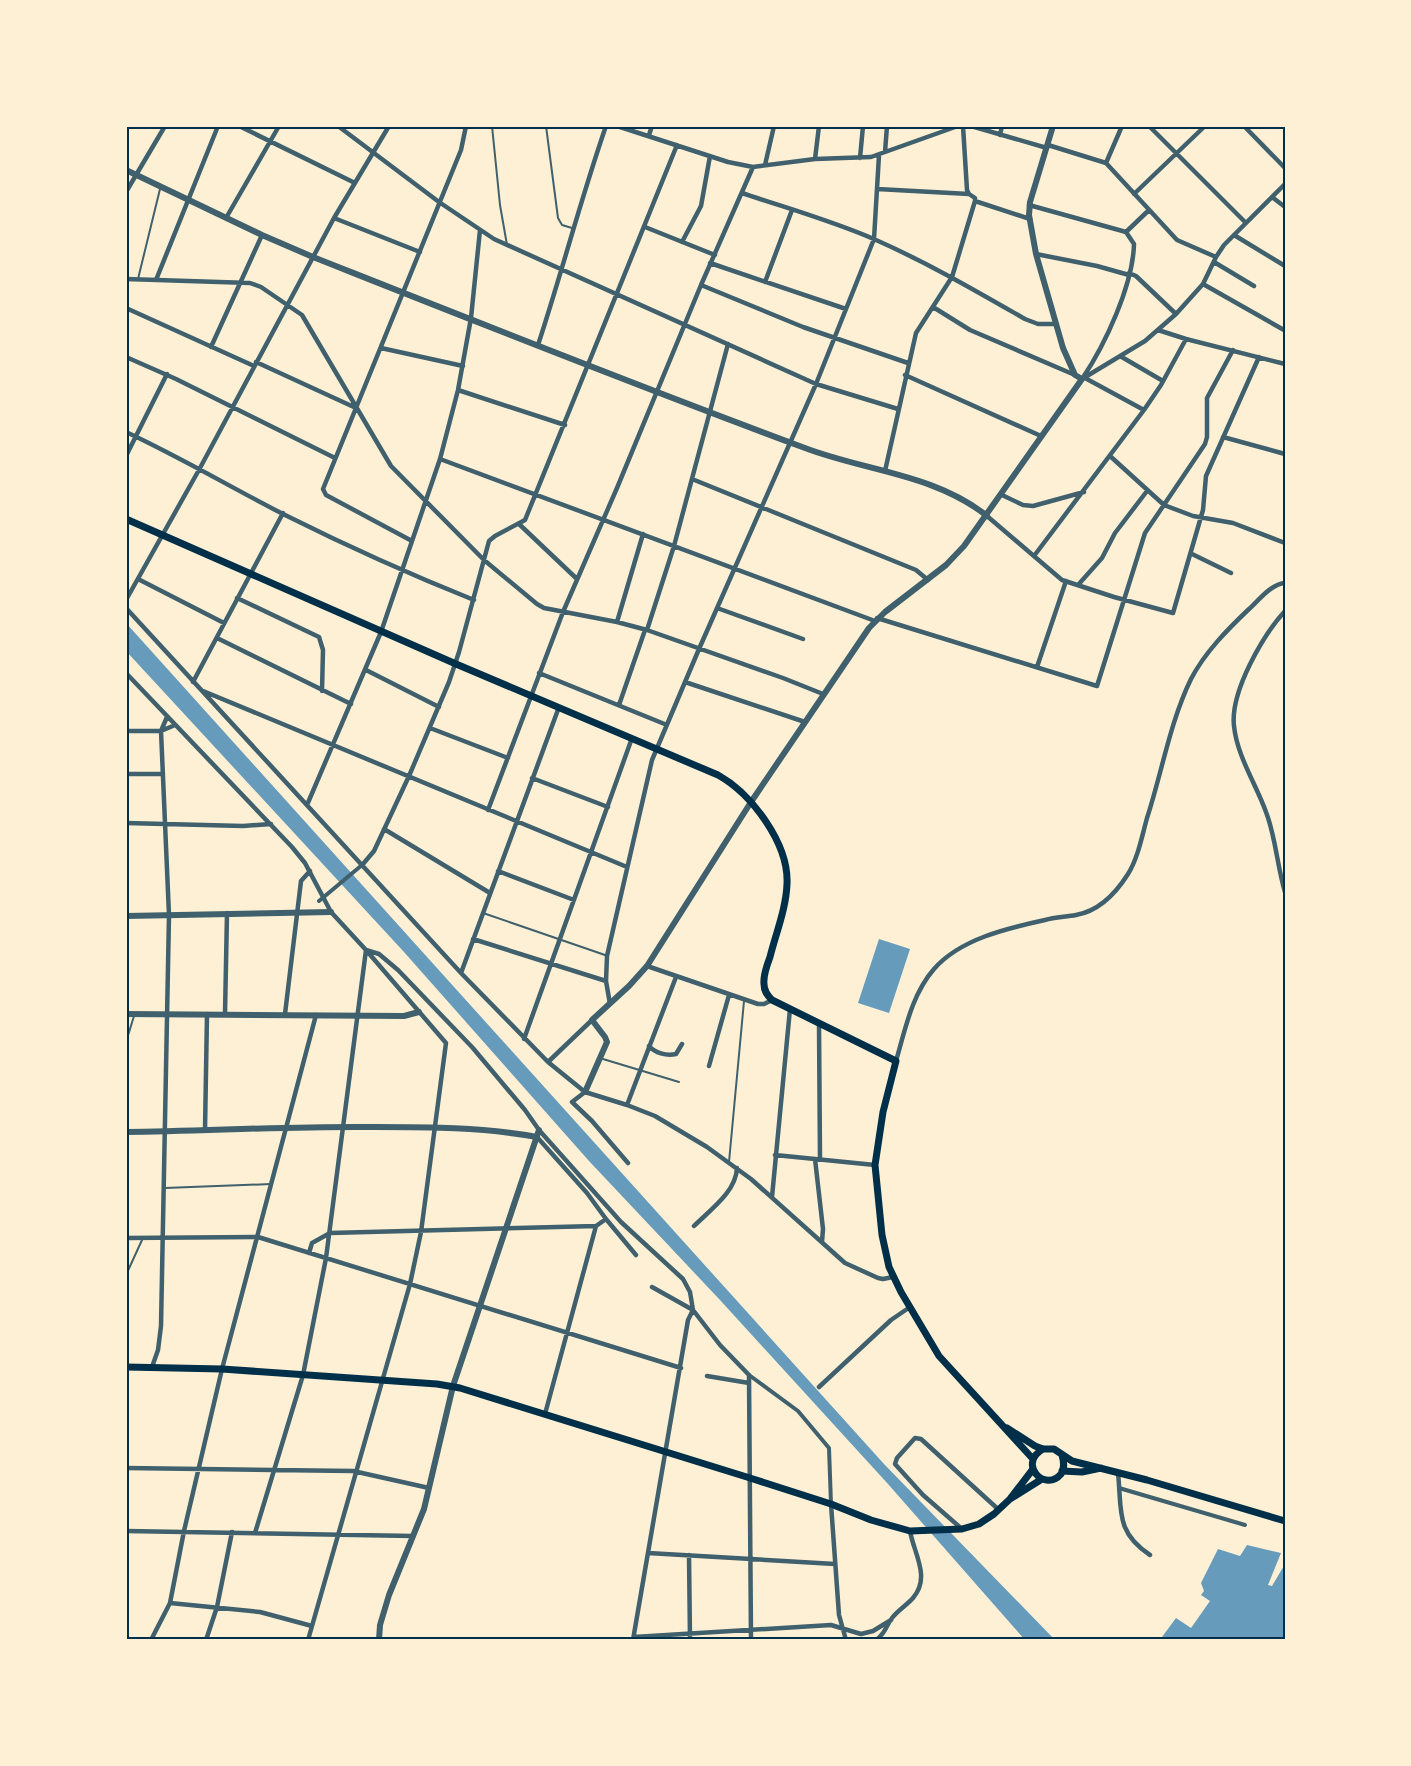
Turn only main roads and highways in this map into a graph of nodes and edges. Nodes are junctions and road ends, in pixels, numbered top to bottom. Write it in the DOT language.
graph roads {
  1 [pos="126,519"];
  2 [pos="126,1367"];
  3 [pos="1005,1426"];
  4 [pos="1043,1449"];
  5 [pos="1062,1455"];
  6 [pos="1033,1459"];
  7 [pos="1101,1468"];
  8 [pos="1033,1469"];
  9 [pos="1062,1472"];
  10 [pos="1042,1479"];
  11 [pos="1010,1499"];
  12 [pos="1285,1521"];
  1 -- 3 [label="main road"];
  2 -- 11 [label="main road"];
  3 -- 4 [label="main road"];
  3 -- 6 [label="main road"];
  4 -- 5 [label="main road"];
  4 -- 6 [label="main road"];
  5 -- 7 [label="main road"];
  5 -- 9 [label="main road"];
  6 -- 8 [label="main road"];
  7 -- 9 [label="main road"];
  7 -- 12 [label="main road"];
  8 -- 10 [label="main road"];
  8 -- 11 [label="main road"];
  9 -- 10 [label="main road"];
  10 -- 11 [label="main road"];
}
